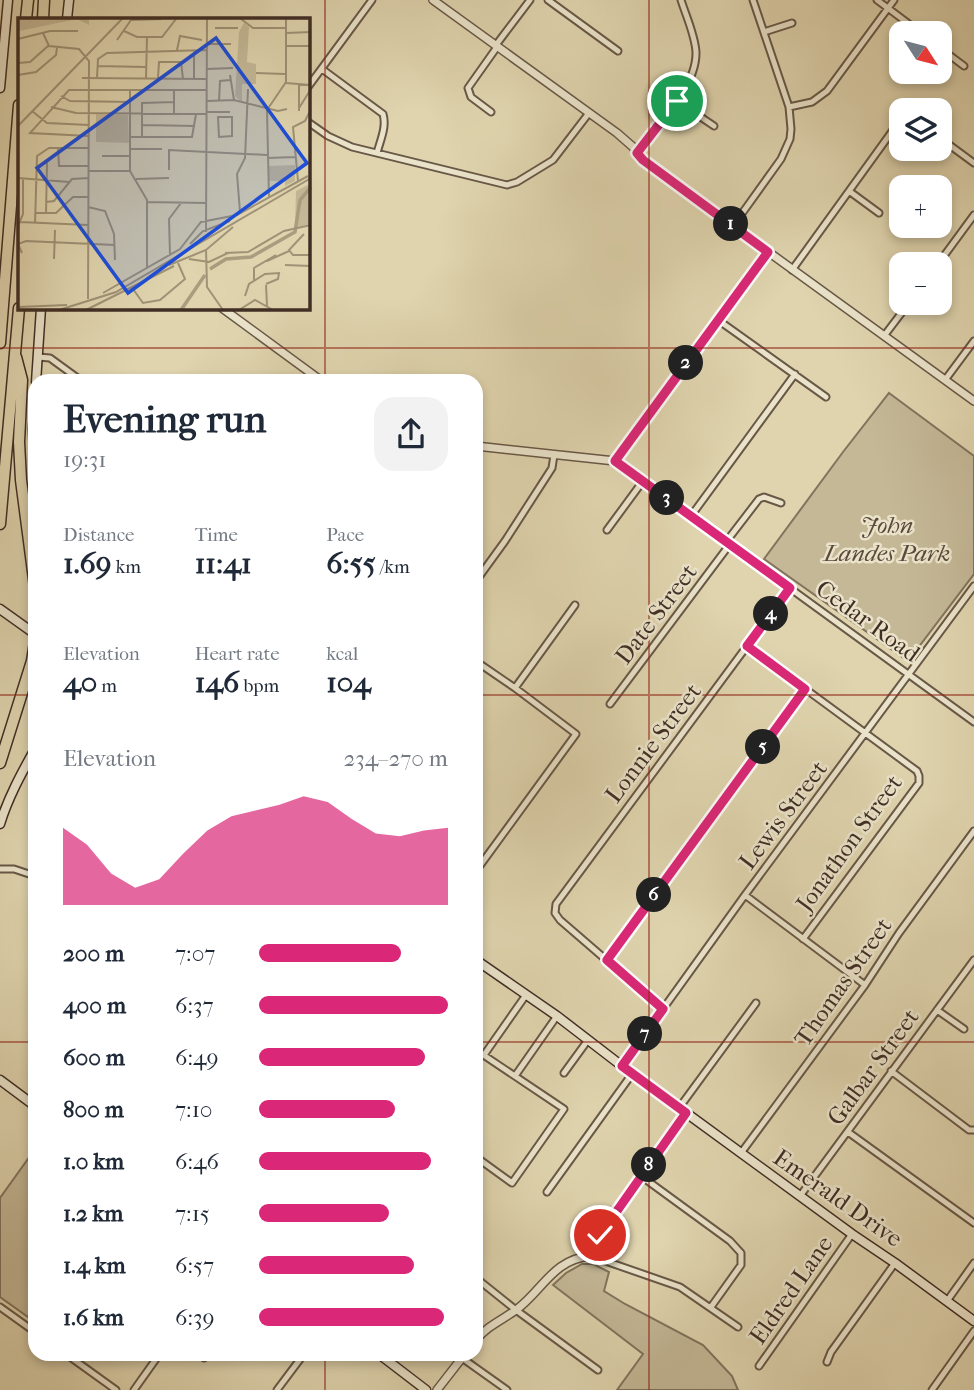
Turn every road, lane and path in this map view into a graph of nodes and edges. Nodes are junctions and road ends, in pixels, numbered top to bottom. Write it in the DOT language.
graph roads {
  1 [pos="8,0"];
  2 [pos="28,0"];
  3 [pos="44,0"];
  4 [pos="69,0"];
  5 [pos="372,0"];
  6 [pos="433,0"];
  7 [pos="530,0"];
  8 [pos="548,0"];
  9 [pos="681,0"];
  10 [pos="753,0"];
  11 [pos="877,0"];
  12 [pos="894,0"];
  13 [pos="888,8"];
  14 [pos="26,18"];
  15 [pos="43,18"];
  16 [pos="67,18"];
  17 [pos="905,21"];
  18 [pos="792,23"];
  19 [pos="764,33"];
  20 [pos="2,38"];
  21 [pos="497,46"];
  22 [pos="618,51"];
  23 [pos="952,56"];
  24 [pos="964,66"];
  25 [pos="322,69"];
  26 [pos="310,85"];
  27 [pos="0,88"];
  28 [pos="677,101"];
  29 [pos="789,107"];
  30 [pos="491,112"];
  31 [pos="589,113"];
  32 [pos="18,118"];
  33 [pos="310,123"];
  34 [pos="714,126"];
  35 [pos="889,136"];
  36 [pos="952,147"];
  37 [pos="377,153"];
  38 [pos="637,153"];
  39 [pos="974,163"];
  40 [pos="849,191"];
  41 [pos="879,213"];
  42 [pos="974,215"];
  43 [pos="733,226"];
  44 [pos="768,252"];
  45 [pos="946,252"];
  46 [pos="7,264"];
  47 [pos="792,270"];
  48 [pos="0,279"];
  49 [pos="19,310"];
  50 [pos="41,310"];
  51 [pos="225,310"];
  52 [pos="900,315"];
  53 [pos="718,320"];
  54 [pos="884,336"];
  55 [pos="974,341"];
  56 [pos="0,343"];
  57 [pos="38,356"];
  58 [pos="16,357"];
  59 [pos="37,374"];
  60 [pos="72,374"];
  61 [pos="312,374"];
  62 [pos="795,374"];
  63 [pos="945,380"];
  64 [pos="826,397"];
  65 [pos="974,401"];
  66 [pos="483,447"];
  67 [pos="554,455"];
  68 [pos="615,461"];
  69 [pos="643,481"];
  70 [pos="781,503"];
  71 [pos="691,516"];
  72 [pos="0,524"];
  73 [pos="607,530"];
  74 [pos="28,537"];
  75 [pos="728,543"];
  76 [pos="483,571"];
  77 [pos="974,586"];
  78 [pos="790,588"];
  79 [pos="575,605"];
  80 [pos="2,611"];
  81 [pos="28,629"];
  82 [pos="747,646"];
  83 [pos="483,666"];
  84 [pos="28,674"];
  85 [pos="909,675"];
  86 [pos="515,688"];
  87 [pos="805,689"];
  88 [pos="610,704"];
  89 [pos="974,709"];
  90 [pos="968,718"];
  91 [pos="974,722"];
  92 [pos="866,733"];
  93 [pos="28,762"];
  94 [pos="0,763"];
  95 [pos="0,824"];
  96 [pos="974,831"];
  97 [pos="483,861"];
  98 [pos="0,869"];
  99 [pos="28,874"];
  100 [pos="745,895"];
  101 [pos="803,939"];
  102 [pos="607,960"];
  103 [pos="974,960"];
  104 [pos="483,965"];
  105 [pos="865,985"];
  106 [pos="526,995"];
  107 [pos="756,1003"];
  108 [pos="663,1009"];
  109 [pos="937,1010"];
  110 [pos="558,1016"];
  111 [pos="964,1029"];
  112 [pos="588,1040"];
  113 [pos="484,1055"];
  114 [pos="622,1066"];
  115 [pos="891,1071"];
  116 [pos="564,1073"];
  117 [pos="632,1073"];
  118 [pos="515,1076"];
  119 [pos="0,1080"];
  120 [pos="28,1101"];
  121 [pos="683,1111"];
  122 [pos="974,1130"];
  123 [pos="848,1132"];
  124 [pos="741,1153"];
  125 [pos="483,1162"];
  126 [pos="641,1176"];
  127 [pos="547,1192"];
  128 [pos="800,1196"];
  129 [pos="974,1223"];
  130 [pos="852,1234"];
  131 [pos="591,1256"];
  132 [pos="895,1263"];
  133 [pos="974,1263"];
  134 [pos="483,1284"];
  135 [pos="947,1301"];
  136 [pos="0,1307"];
  137 [pos="711,1307"];
  138 [pos="516,1310"];
  139 [pos="974,1321"];
  140 [pos="28,1327"];
  141 [pos="738,1327"];
  142 [pos="974,1331"];
  143 [pos="483,1333"];
  144 [pos="77,1361"];
  145 [pos="155,1361"];
  146 [pos="299,1361"];
  147 [pos="388,1361"];
  148 [pos="459,1361"];
  149 [pos="469,1361"];
  150 [pos="827,1362"];
  151 [pos="759,1366"];
  152 [pos="598,1370"];
  153 [pos="116,1390"];
  154 [pos="134,1390"];
  155 [pos="277,1390"];
  156 [pos="426,1390"];
  157 [pos="437,1390"];
  158 [pos="507,1390"];
  159 [pos="932,1390"];
  1 -- 20 [label="main road"];
  2 -- 14 [label="highway"];
  3 -- 15 [label="highway"];
  4 -- 16 [label="main road"];
  5 -- 25 [label="street"];
  6 -- 21 [label="street"];
  7 -- 21 [label="street"];
  8 -- 22 [label="street"];
  9 -- 28 [label="street"];
  10 -- 19 [label="street"];
  11 -- 13 [label="street"];
  12 -- 13 [label="street"];
  13 -- 17 [label="street"];
  13 -- 29 [label="street"];
  18 -- 19 [label="street"];
  19 -- 29 [label="street"];
  20 -- 27 [label="main road"];
  21 -- 30 [label="street"];
  21 -- 31 [label="street"];
  23 -- 24 [label="street"];
  25 -- 26 [label="street"];
  25 -- 37 [label="street"];
  28 -- 34 [label="street"];
  28 -- 38 [label="street"];
  29 -- 43 [label="street"];
  31 -- 37 [label="street"];
  31 -- 38 [label="street"];
  32 -- 46 [label="highway"];
  33 -- 37 [label="street"];
  35 -- 40 [label="street"];
  36 -- 39 [label="street"];
  38 -- 43 [label="street"];
  40 -- 41 [label="street"];
  40 -- 47 [label="street"];
  42 -- 45 [label="street"];
  43 -- 44 [label="street"];
  44 -- 47 [label="street"];
  44 -- 53 [label="street"];
  46 -- 48 [label="highway"];
  46 -- 56 [label="highway"];
  47 -- 54 [label="street"];
  49 -- 58 [label="highway"];
  50 -- 57 [label="main road"];
  51 -- 61 [label="street"];
  52 -- 54 [label="street"];
  53 -- 62 [label="street"];
  53 -- 68 [label="street"];
  54 -- 63 [label="street"];
  55 -- 63 [label="street"];
  57 -- 59 [label="main road"];
  57 -- 60 [label="street"];
  58 -- 72 [label="highway"];
  58 -- 74 [label="highway"];
  62 -- 64 [label="street"];
  62 -- 71 [label="street"];
  63 -- 65 [label="street"];
  66 -- 67 [label="street, Cedar Road"];
  67 -- 68 [label="street, Cedar Road"];
  67 -- 76 [label="street"];
  68 -- 69 [label="street, Cedar Road"];
  69 -- 71 [label="street, Cedar Road"];
  69 -- 73 [label="street"];
  70 -- 75 [label="street, Date Street"];
  71 -- 75 [label="street, Cedar Road"];
  75 -- 78 [label="street, Cedar Road"];
  75 -- 88 [label="street, Date Street"];
  77 -- 85 [label="street, Lewis Street"];
  78 -- 82 [label="street, Lonnie Street"];
  78 -- 85 [label="street, Cedar Road"];
  79 -- 86 [label="street"];
  80 -- 81 [label="main road"];
  82 -- 87 [label="street"];
  82 -- 102 [label="street, Lonnie Street"];
  83 -- 86 [label="street"];
  84 -- 94 [label="highway"];
  85 -- 90 [label="street, Cedar Road"];
  85 -- 92 [label="street, Lewis Street"];
  86 -- 97 [label="street"];
  87 -- 92 [label="street"];
  87 -- 102 [label="street"];
  89 -- 90 [label="street"];
  90 -- 91 [label="street, Cedar Road"];
  92 -- 100 [label="street, Lewis Street"];
  92 -- 101 [label="street, Jonathon Street"];
  93 -- 95 [label="main road"];
  96 -- 105 [label="street, Thomas Street"];
  98 -- 99 [label="street"];
  100 -- 101 [label="street"];
  100 -- 108 [label="street, Lewis Street"];
  101 -- 105 [label="street"];
  102 -- 108 [label="street"];
  103 -- 109 [label="street, Galbar Street"];
  104 -- 106 [label="main road, Emerald Drive"];
  105 -- 124 [label="street, Thomas Street"];
  106 -- 110 [label="main road, Emerald Drive"];
  106 -- 113 [label="street"];
  107 -- 121 [label="street"];
  108 -- 114 [label="street, Lewis Street"];
  109 -- 111 [label="street"];
  109 -- 115 [label="street, Galbar Street"];
  110 -- 112 [label="main road, Emerald Drive"];
  110 -- 118 [label="street"];
  112 -- 114 [label="main road, Emerald Drive"];
  112 -- 116 [label="street"];
  113 -- 118 [label="street"];
  114 -- 117 [label="main road, Emerald Drive"];
  115 -- 122 [label="street"];
  115 -- 123 [label="street, Galbar Street"];
  117 -- 121 [label="main road, Emerald Drive"];
  117 -- 127 [label="street"];
  118 -- 125 [label="street"];
  119 -- 120 [label="main road"];
  121 -- 124 [label="main road, Emerald Drive"];
  121 -- 126 [label="street"];
  123 -- 128 [label="street, Galbar Street"];
  123 -- 129 [label="street"];
  124 -- 128 [label="main road, Emerald Drive"];
  126 -- 131 [label="street"];
  126 -- 137 [label="street"];
  128 -- 130 [label="main road, Emerald Drive"];
  130 -- 132 [label="main road, Emerald Drive"];
  130 -- 151 [label="street, Eldred Lane"];
  131 -- 137 [label="street"];
  131 -- 138 [label="street"];
  132 -- 135 [label="main road, Emerald Drive"];
  132 -- 150 [label="street"];
  133 -- 135 [label="street"];
  134 -- 138 [label="street"];
  135 -- 139 [label="main road, Emerald Drive"];
  136 -- 140 [label="street"];
  137 -- 141 [label="street"];
  138 -- 143 [label="street"];
  138 -- 152 [label="street"];
  142 -- 159 [label="street"];
  144 -- 153 [label="street"];
  145 -- 154 [label="street"];
  146 -- 155 [label="street"];
  147 -- 156 [label="main road"];
  148 -- 157 [label="street"];
  149 -- 158 [label="street"];
}
